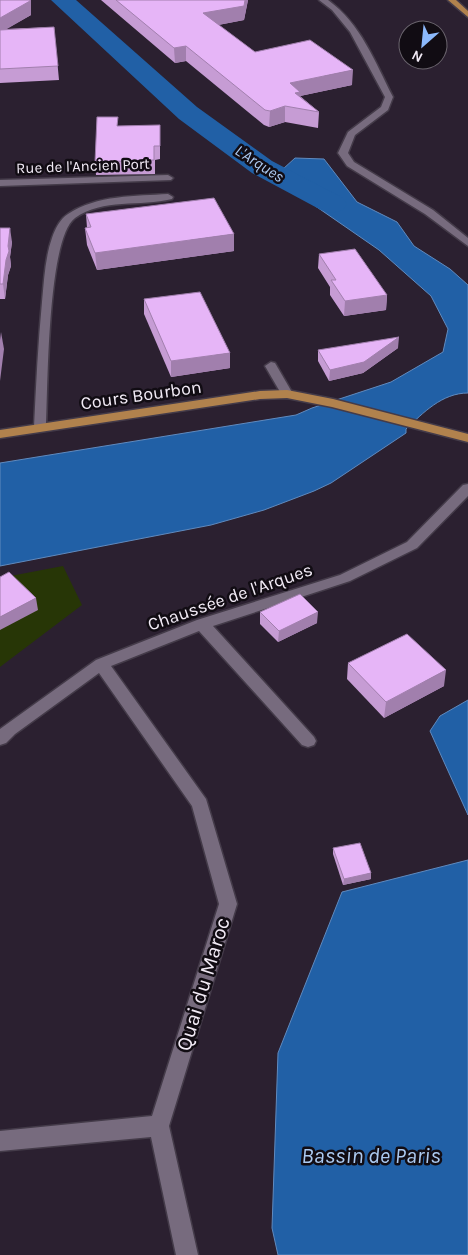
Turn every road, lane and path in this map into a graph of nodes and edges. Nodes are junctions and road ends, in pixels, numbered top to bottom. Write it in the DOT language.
graph roads {
  1 [pos="323,0"];
  2 [pos="452,0"];
  3 [pos="468,14"];
  4 [pos="168,178"];
  5 [pos="0,183"];
  6 [pos="168,197"];
  7 [pos="468,243"];
  8 [pos="271,366"];
  9 [pos="287,394"];
  10 [pos="40,427"];
  11 [pos="0,434"];
  12 [pos="468,438"];
  13 [pos="468,488"];
  14 [pos="202,624"];
  15 [pos="101,664"];
  16 [pos="0,739"];
  17 [pos="308,741"];
  18 [pos="159,1126"];
  19 [pos="0,1141"];
  20 [pos="187,1255"];
  1 -- 7 [label="street"];
  2 -- 3 [label="main road"];
  4 -- 5 [label="street, Rue de l'Ancien Port"];
  6 -- 10 [label="street"];
  8 -- 9 [label="street"];
  9 -- 10 [label="main road, Cours Bourbon"];
  9 -- 12 [label="main road, Cours Bourbon"];
  10 -- 11 [label="main road, Cours Bourbon"];
  13 -- 14 [label="street, Chaussée de l'Arques"];
  14 -- 15 [label="street, Chaussée de l'Arques"];
  14 -- 17 [label="street"];
  15 -- 16 [label="street, Chaussée de l'Arques"];
  15 -- 18 [label="street, Quai du Maroc"];
  18 -- 19 [label="street"];
  18 -- 20 [label="street, Quai du Maroc"];
}
